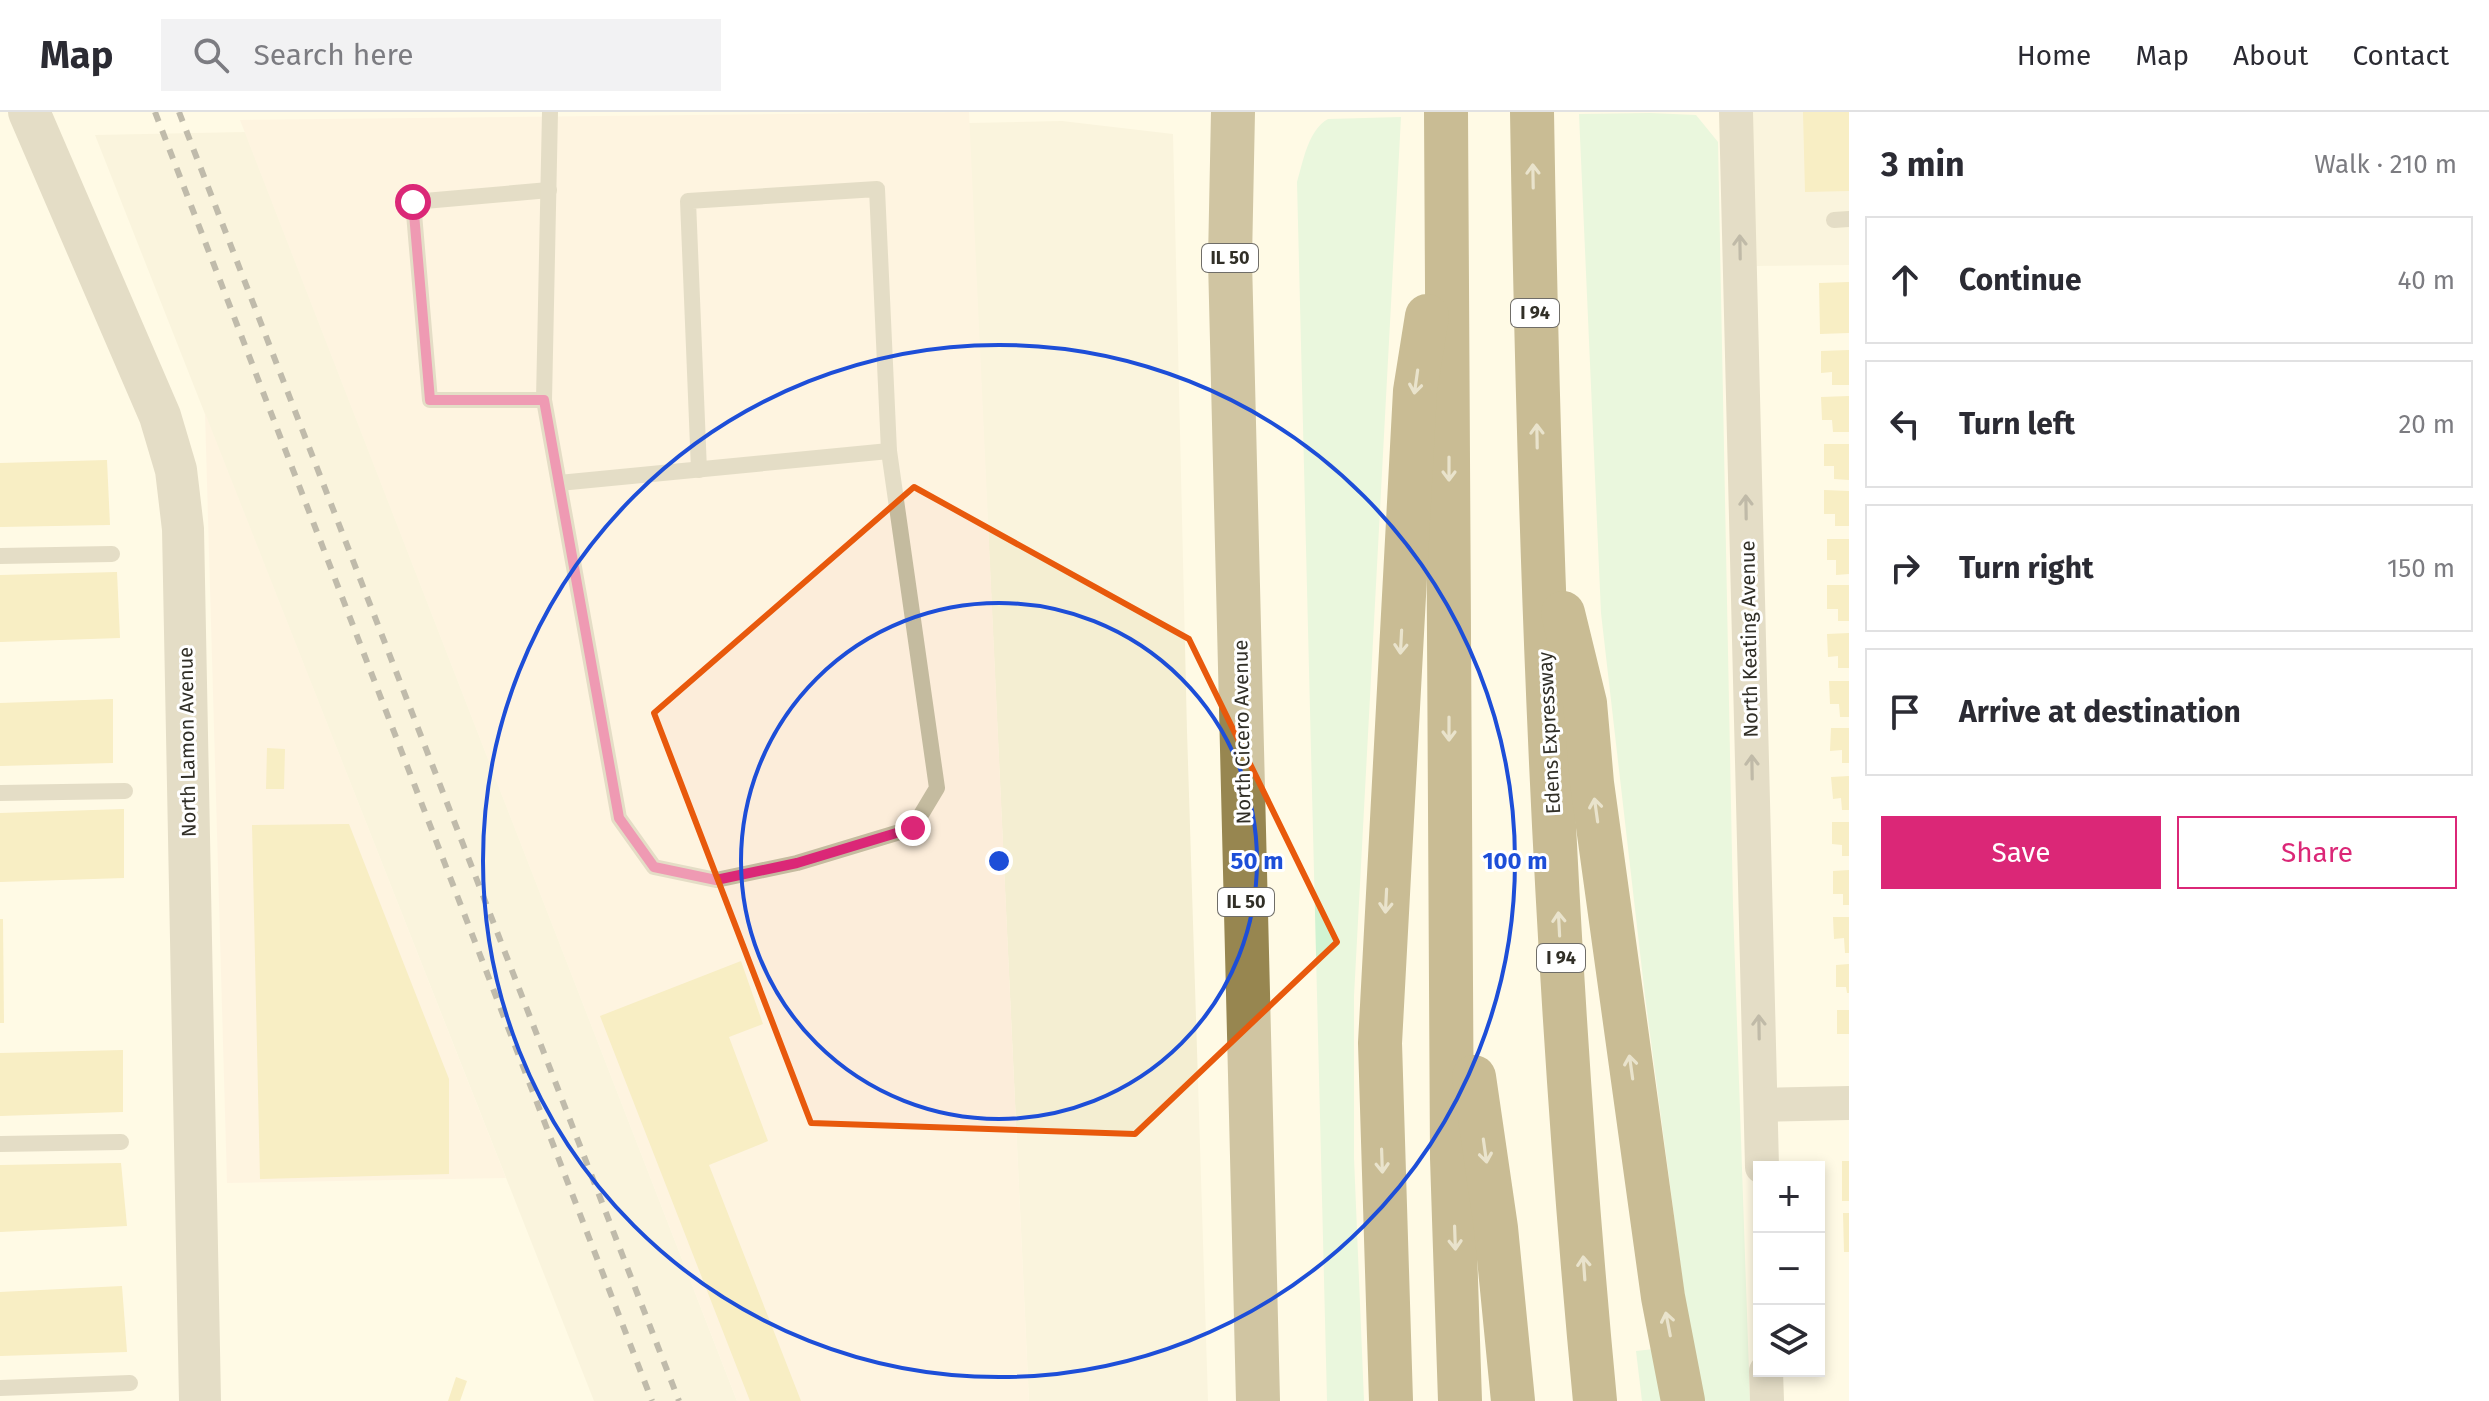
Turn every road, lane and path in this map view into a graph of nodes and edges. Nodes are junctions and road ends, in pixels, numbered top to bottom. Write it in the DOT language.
graph roads {
  1 [pos="29,112"];
  2 [pos="550,112"];
  3 [pos="1233,112"];
  4 [pos="1446,112"];
  5 [pos="1532,112"];
  6 [pos="1736,112"];
  7 [pos="549,190"];
  8 [pos="1448,195"];
  9 [pos="544,400"];
  10 [pos="889,451"];
  11 [pos="699,470"];
  12 [pos="559,483"];
  13 [pos="1539,514"];
  14 [pos="112,554"];
  15 [pos="0,556"];
  16 [pos="125,791"];
  17 [pos="0,793"];
  18 [pos="1450,908"];
  19 [pos="1849,1103"];
  20 [pos="1761,1105"];
  21 [pos="121,1142"];
  22 [pos="0,1144"];
  23 [pos="1762,1161"];
  24 [pos="1766,1377"];
  25 [pos="130,1383"];
  26 [pos="0,1388"];
  27 [pos="200,1401"];
  28 [pos="1258,1401"];
  29 [pos="1391,1401"];
  30 [pos="1460,1401"];
  31 [pos="1513,1401"];
  32 [pos="1595,1401"];
  33 [pos="1683,1401"];
  34 [pos="1767,1401"];
  1 -- 27 [label="street, North Lamon Avenue"];
  2 -- 7 [label="lane"];
  3 -- 28 [label="main road, North Cicero Avenue / IL 50"];
  4 -- 8 [label="highway"];
  13 -- 5 [label="highway, Edens Expressway / I 94, one-way"];
  20 -- 6 [label="street, North Keating Avenue, one-way"];
  7 -- 9 [label="lane"];
  7 -- 9 [label="lane"];
  8 -- 18 [label="highway, one-way"];
  8 -- 29 [label="highway, one-way"];
  9 -- 12 [label="lane"];
  10 -- 11 [label="lane"];
  10 -- 11 [label="lane"];
  10 -- 12 [label="lane"];
  11 -- 12 [label="lane"];
  32 -- 13 [label="highway, Edens Expressway / I 94, one-way"];
  33 -- 13 [label="highway, one-way"];
  14 -- 15 [label="lane"];
  16 -- 17 [label="lane"];
  18 -- 30 [label="highway, one-way"];
  18 -- 31 [label="highway, one-way"];
  19 -- 20 [label="street"];
  20 -- 23 [label="street, North Keating Avenue"];
  21 -- 22 [label="lane"];
  24 -- 34 [label="street"];
  25 -- 26 [label="lane"];
}
